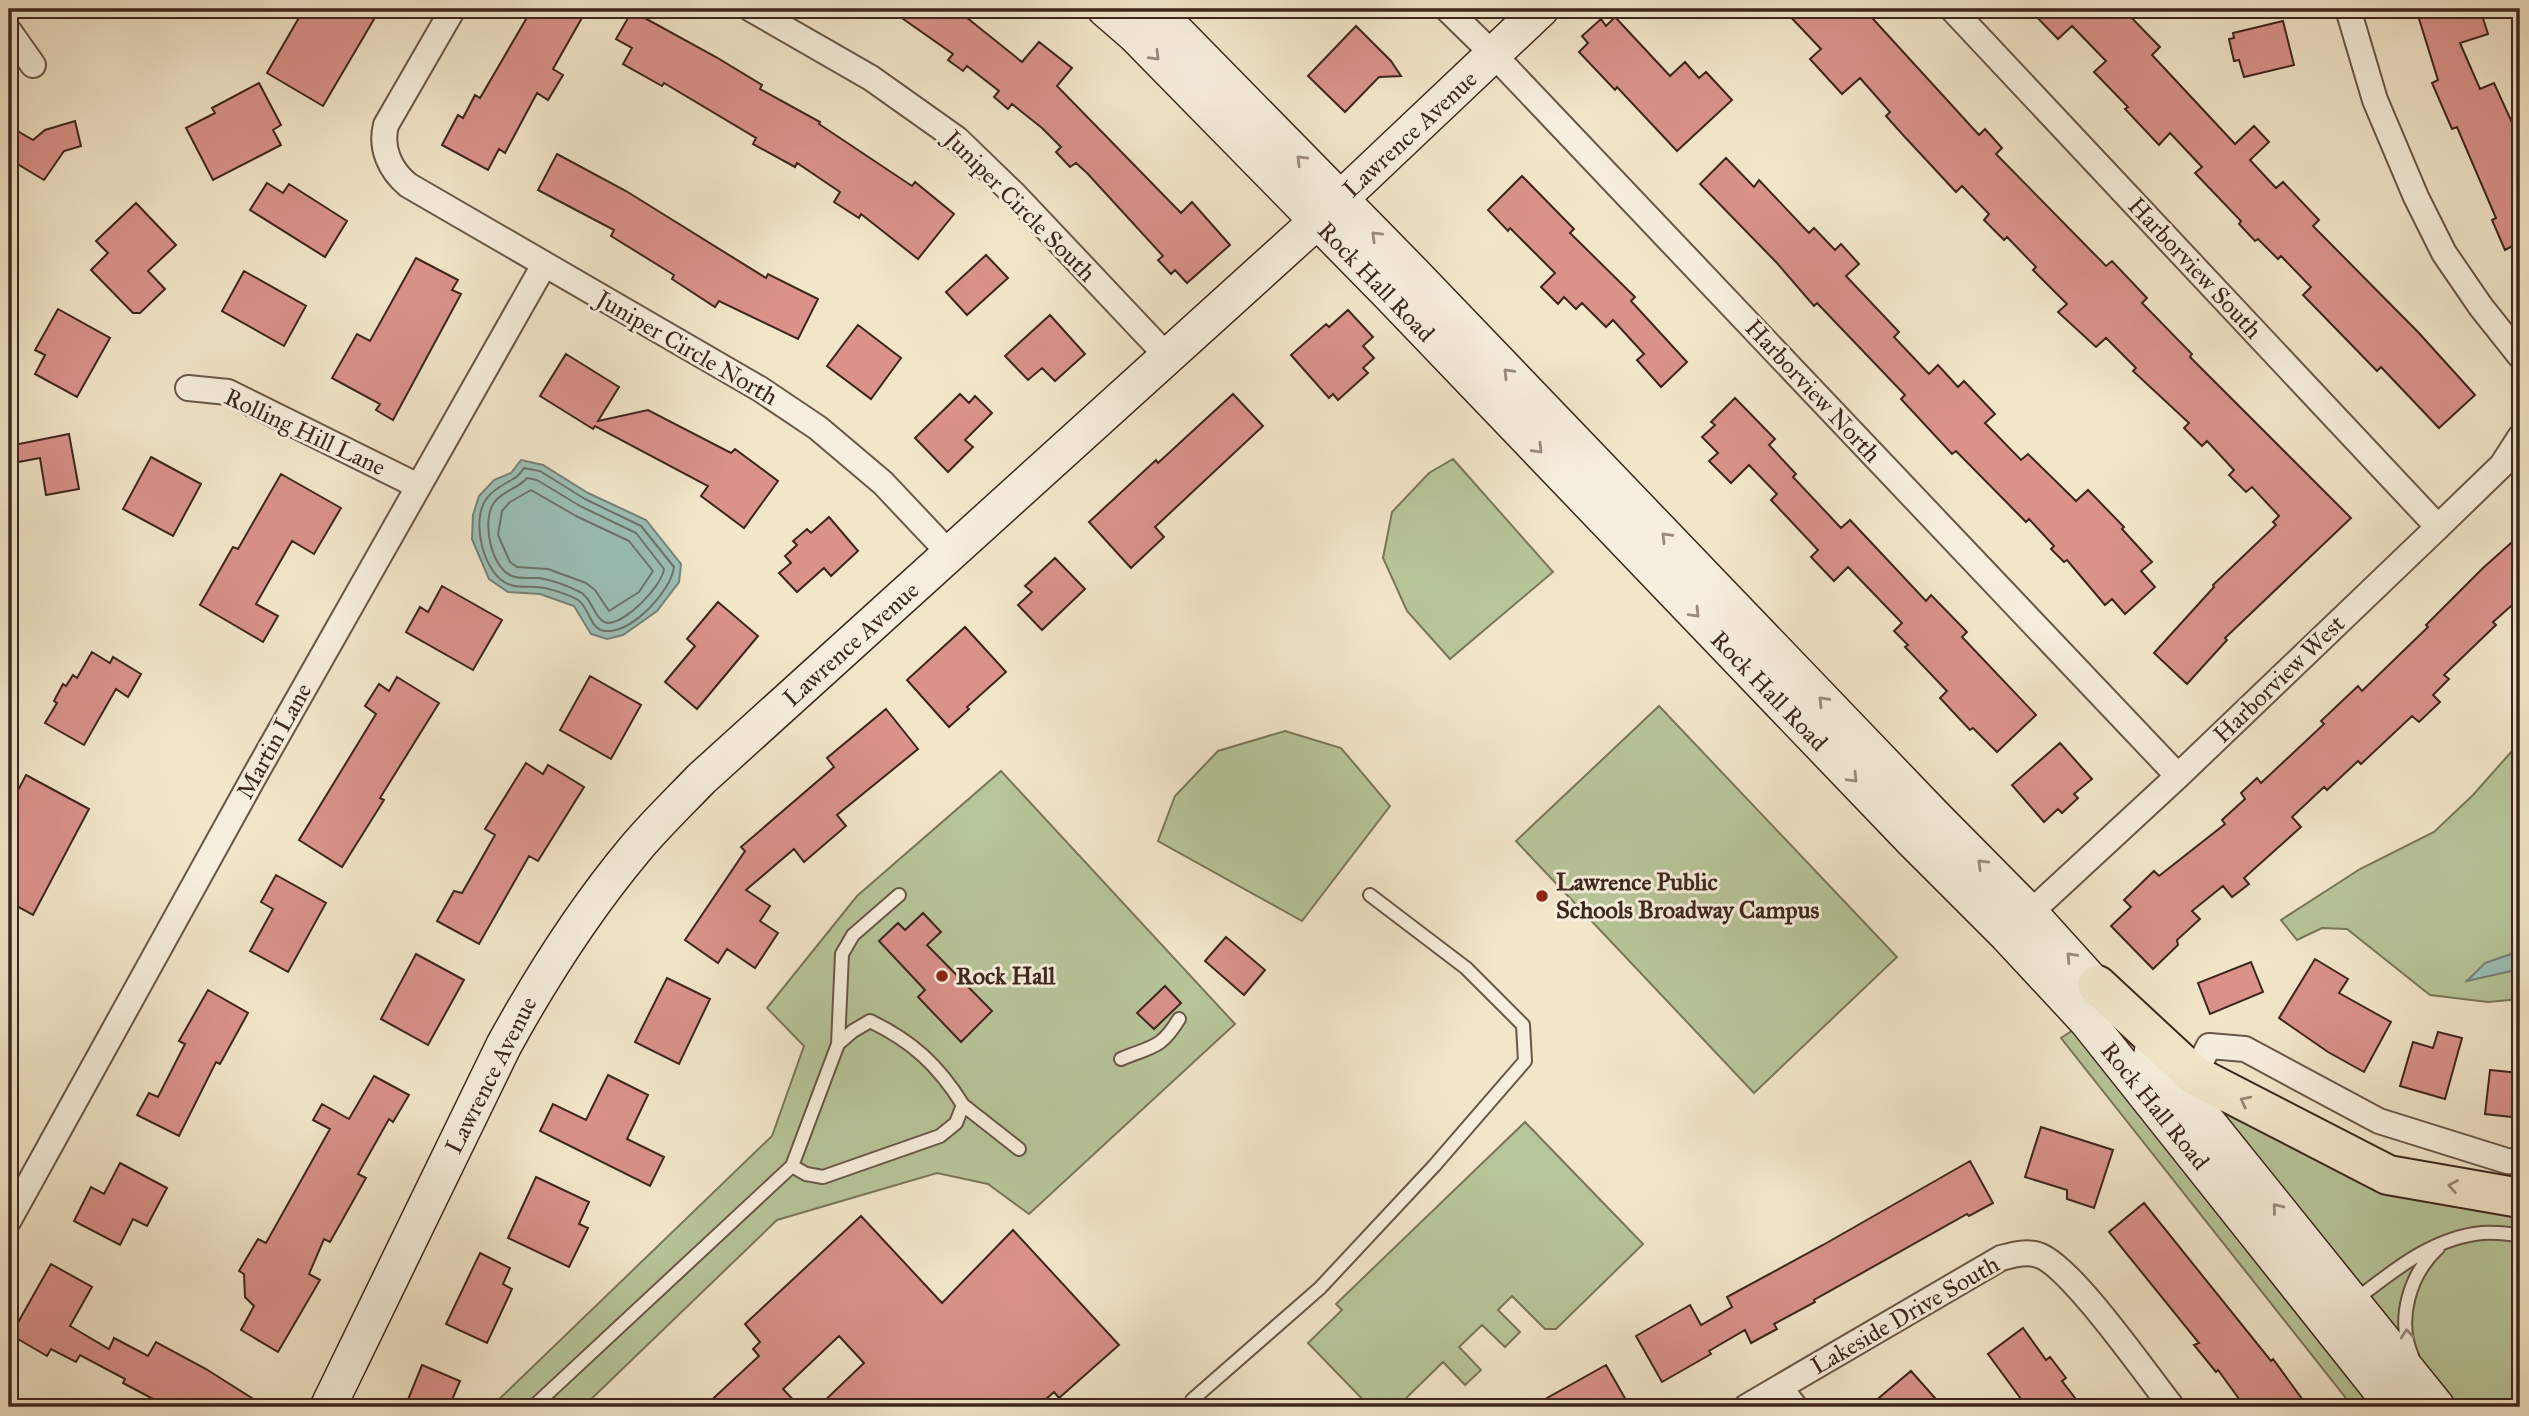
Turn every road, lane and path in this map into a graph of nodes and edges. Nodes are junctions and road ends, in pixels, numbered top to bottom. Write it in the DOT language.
graph roads {
  1 [pos="453,9"];
  2 [pos="751,9"];
  3 [pos="1105,9"];
  4 [pos="1154,9"];
  5 [pos="1447,9"];
  6 [pos="1541,9"];
  7 [pos="1952,9"];
  8 [pos="2348,9"];
  9 [pos="9,31"];
  10 [pos="1494,55"];
  11 [pos="33,65"];
  12 [pos="1329,210"];
  13 [pos="544,265"];
  14 [pos="1167,356"];
  15 [pos="2520,356"];
  16 [pos="188,388"];
  17 [pos="2520,437"];
  18 [pos="418,486"];
  19 [pos="2438,527"];
  20 [pos="950,554"];
  21 [pos="1740,637"];
  22 [pos="2178,776"];
  23 [pos="899,895"];
  24 [pos="1370,895"];
  25 [pos="2030,913"];
  26 [pos="2097,985"];
  27 [pos="1179,1019"];
  28 [pos="838,1044"];
  29 [pos="1121,1059"];
  30 [pos="2194,1074"];
  31 [pos="963,1105"];
  32 [pos="1020,1149"];
  33 [pos="2520,1162"];
  34 [pos="792,1166"];
  35 [pos="2520,1198"];
  36 [pos="9,1220"];
  37 [pos="2520,1235"];
  38 [pos="2456,1238"];
  39 [pos="2340,1312"];
  40 [pos="1780,1388"];
  41 [pos="1192,1400"];
  42 [pos="2433,1403"];
  43 [pos="328,1407"];
  44 [pos="533,1407"];
  45 [pos="1746,1407"];
  46 [pos="1796,1407"];
  47 [pos="2172,1407"];
  48 [pos="2395,1407"];
  1 -- 13 [label="street, Juniper Circle North"];
  2 -- 14 [label="street, Juniper Circle South"];
  3 -- 12 [label="main road, Rock Hall Road, one-way"];
  12 -- 4 [label="main road, Rock Hall Road, one-way"];
  5 -- 10 [label="street, Harborview North"];
  6 -- 10 [label="main road, Lawrence Avenue"];
  7 -- 19 [label="street, Harborview South"];
  8 -- 15 [label="street"];
  9 -- 11 [label="street"];
  10 -- 12 [label="main road, Lawrence Avenue"];
  10 -- 22 [label="street, Harborview North"];
  12 -- 14 [label="main road, Lawrence Avenue"];
  12 -- 21 [label="main road, Rock Hall Road"];
  13 -- 18 [label="street, Martin Lane"];
  13 -- 20 [label="street, Juniper Circle North"];
  14 -- 20 [label="main road, Lawrence Avenue"];
  16 -- 18 [label="street, Rolling Hill Lane"];
  17 -- 19 [label="street, Harborview West"];
  18 -- 36 [label="street, Martin Lane"];
  19 -- 22 [label="street, Harborview West"];
  20 -- 43 [label="main road, Lawrence Avenue"];
  25 -- 21 [label="main road, Rock Hall Road, one-way"];
  21 -- 39 [label="main road, Rock Hall Road, one-way"];
  22 -- 25 [label="street, Harborview West"];
  23 -- 28 [label="lane"];
  24 -- 41 [label="lane"];
  26 -- 25 [label="main road, Rock Hall Road, one-way"];
  26 -- 30 [label="highway"];
  39 -- 26 [label="main road, Rock Hall Road, one-way"];
  27 -- 29 [label="lane"];
  28 -- 31 [label="lane"];
  28 -- 34 [label="lane"];
  30 -- 33 [label="street, Rock Hall Road"];
  35 -- 30 [label="highway, one-way"];
  31 -- 32 [label="lane"];
  31 -- 34 [label="lane"];
  34 -- 44 [label="lane"];
  37 -- 38 [label="lane"];
  38 -- 39 [label="lane"];
  42 -- 38 [label="lane, one-way"];
  39 -- 42 [label="main road, Rock Hall Road"];
  39 -- 48 [label="main road, Rock Hall Road"];
  40 -- 45 [label="street, Lakeside Drive South"];
  40 -- 46 [label="street"];
  40 -- 47 [label="street, Lakeside Drive South"];
}
